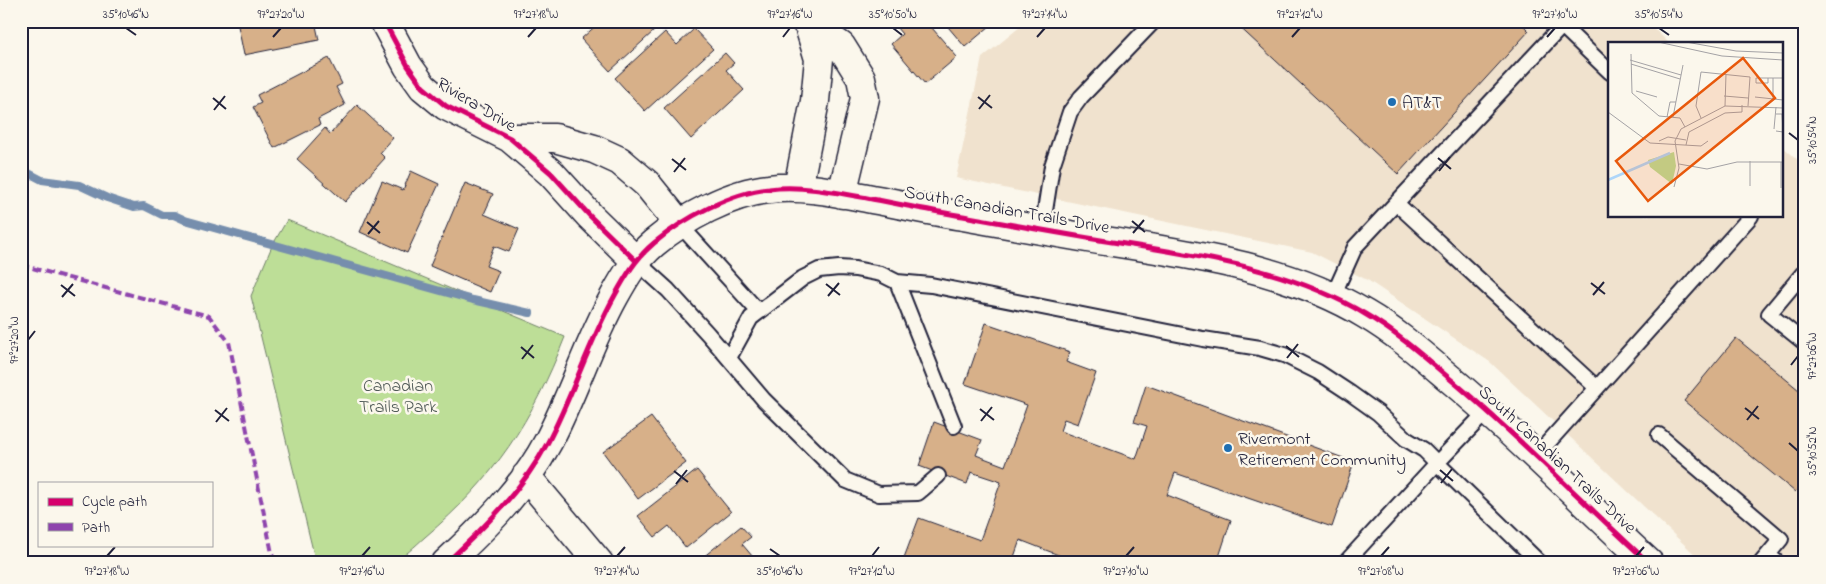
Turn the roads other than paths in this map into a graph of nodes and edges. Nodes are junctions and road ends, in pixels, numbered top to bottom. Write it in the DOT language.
graph roads {
  1 [pos="384,21"];
  2 [pos="1154,21"];
  3 [pos="807,22"];
  4 [pos="1560,24"];
  5 [pos="1608,70"];
  6 [pos="510,138"];
  7 [pos="798,188"];
  8 [pos="842,194"];
  9 [pos="1396,203"];
  10 [pos="1749,218"];
  11 [pos="680,225"];
  12 [pos="1042,230"];
  13 [pos="636,261"];
  14 [pos="1805,272"];
  15 [pos="897,282"];
  16 [pos="1333,296"];
  17 [pos="759,312"];
  18 [pos="1805,343"];
  19 [pos="728,358"];
  20 [pos="1597,388"];
  21 [pos="1488,410"];
  22 [pos="954,426"];
  23 [pos="1659,435"];
  24 [pos="1536,456"];
  25 [pos="1437,463"];
  26 [pos="526,476"];
  27 [pos="938,476"];
  28 [pos="1769,560"];
  29 [pos="446,563"];
  30 [pos="598,563"];
  31 [pos="1345,563"];
  32 [pos="1540,563"];
  33 [pos="1649,563"];
  1 -- 6 [label="street, Riviera Drive"];
  2 -- 12 [label="lane"];
  3 -- 7 [label="street"];
  3 -- 8 [label="street"];
  4 -- 5 [label="lane"];
  4 -- 9 [label="lane"];
  6 -- 11 [label="street, Riviera Drive"];
  6 -- 13 [label="street, Riviera Drive"];
  7 -- 8 [label="street, South Canadian Trails Drive"];
  7 -- 11 [label="street, South Canadian Trails Drive"];
  8 -- 12 [label="street, South Canadian Trails Drive"];
  9 -- 16 [label="lane"];
  9 -- 20 [label="lane"];
  10 -- 20 [label="lane"];
  11 -- 13 [label="street, South Canadian Trails Drive"];
  11 -- 17 [label="lane"];
  12 -- 16 [label="street, South Canadian Trails Drive"];
  13 -- 19 [label="lane"];
  13 -- 26 [label="street, South Canadian Trails Drive"];
  14 -- 18 [label="lane"];
  15 -- 17 [label="lane"];
  15 -- 22 [label="lane"];
  15 -- 25 [label="lane"];
  16 -- 21 [label="street, South Canadian Trails Drive"];
  17 -- 19 [label="lane"];
  19 -- 27 [label="lane"];
  20 -- 24 [label="lane"];
  21 -- 24 [label="street, South Canadian Trails Drive"];
  21 -- 25 [label="lane"];
  23 -- 28 [label="lane"];
  24 -- 33 [label="street, South Canadian Trails Drive"];
  25 -- 31 [label="lane"];
  25 -- 32 [label="lane"];
  26 -- 29 [label="street, South Canadian Trails Drive"];
  26 -- 30 [label="street"];
}
